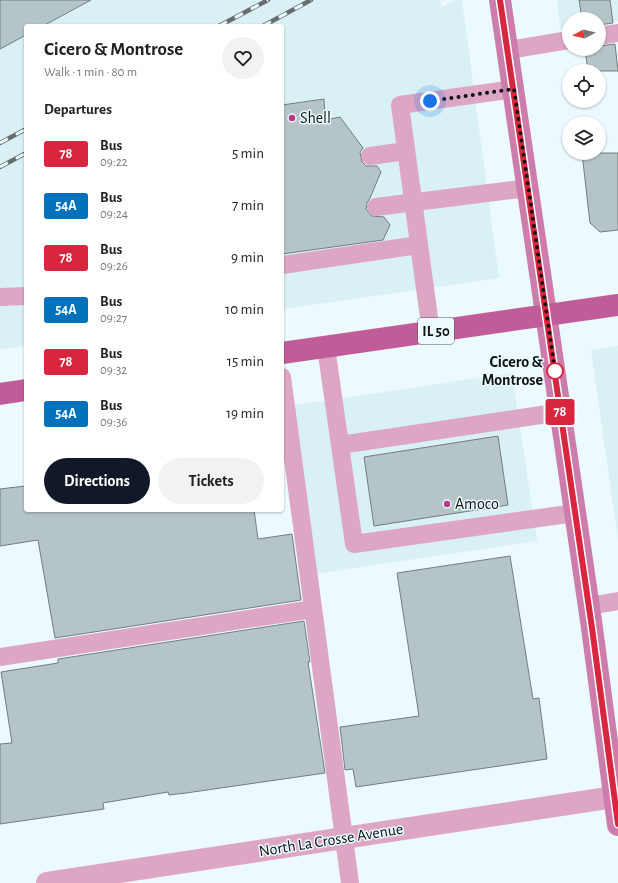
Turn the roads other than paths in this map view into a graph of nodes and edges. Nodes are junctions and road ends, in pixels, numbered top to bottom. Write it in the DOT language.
graph roads {
  1 [pos="500,0"];
  2 [pos="618,33"];
  3 [pos="606,35"];
  4 [pos="562,41"];
  5 [pos="508,50"];
  6 [pos="514,89"];
  7 [pos="406,151"];
  8 [pos="370,156"];
  9 [pos="528,188"];
  10 [pos="413,203"];
  11 [pos="376,207"];
  12 [pos="419,246"];
  13 [pos="284,265"];
  14 [pos="24,296"];
  15 [pos="0,297"];
  16 [pos="618,305"];
  17 [pos="546,315"];
  18 [pos="431,332"];
  19 [pos="326,347"];
  20 [pos="284,353"];
  21 [pos="24,390"];
  22 [pos="284,392"];
  23 [pos="0,394"];
  24 [pos="560,412"];
  25 [pos="340,445"];
  26 [pos="575,513"];
  27 [pos="618,601"];
  28 [pos="589,606"];
  29 [pos="313,609"];
  30 [pos="0,657"];
  31 [pos="614,797"];
  32 [pos="618,825"];
  33 [pos="344,838"];
  34 [pos="47,883"];
  35 [pos="350,883"];
  1 -- 5 [label="main road"];
  2 -- 3 [label="lane"];
  4 -- 5 [label="lane"];
  5 -- 6 [label="main road"];
  6 -- 7 [label="lane"];
  6 -- 9 [label="main road"];
  7 -- 8 [label="lane"];
  7 -- 10 [label="lane"];
  9 -- 10 [label="lane"];
  9 -- 17 [label="main road"];
  10 -- 11 [label="lane"];
  10 -- 12 [label="lane"];
  12 -- 13 [label="lane"];
  12 -- 18 [label="lane"];
  14 -- 15 [label="lane"];
  16 -- 17 [label="main road, IL 50"];
  17 -- 18 [label="main road, IL 50"];
  17 -- 24 [label="main road"];
  18 -- 19 [label="main road, IL 50"];
  19 -- 20 [label="main road, IL 50"];
  19 -- 25 [label="lane"];
  21 -- 23 [label="main road"];
  22 -- 29 [label="lane"];
  24 -- 25 [label="lane"];
  24 -- 26 [label="main road"];
  25 -- 26 [label="lane"];
  26 -- 28 [label="main road"];
  27 -- 28 [label="lane"];
  28 -- 31 [label="main road"];
  29 -- 30 [label="lane"];
  29 -- 33 [label="lane"];
  31 -- 32 [label="main road"];
  31 -- 33 [label="street, North La Crosse Avenue"];
  33 -- 34 [label="street, North La Crosse Avenue"];
  33 -- 35 [label="lane"];
}
